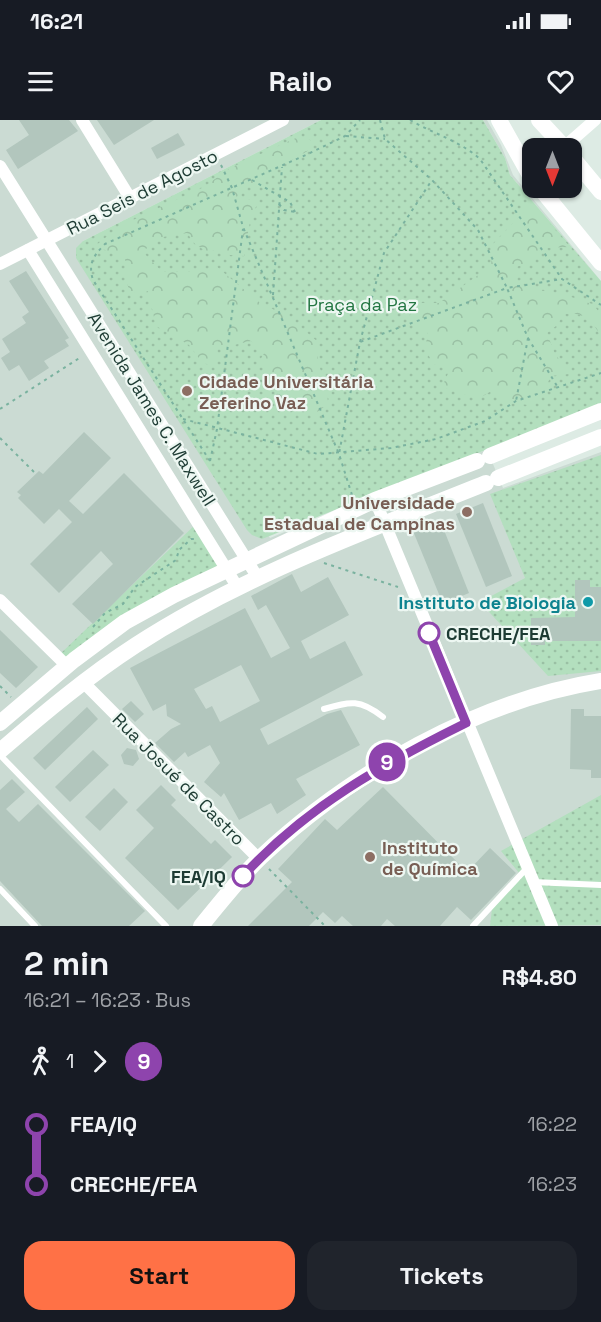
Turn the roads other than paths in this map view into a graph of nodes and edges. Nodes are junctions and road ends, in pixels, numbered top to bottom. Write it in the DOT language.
graph roads {
  1 [pos="82,120"];
  2 [pos="283,120"];
  3 [pos="499,120"];
  4 [pos="539,120"];
  5 [pos="595,120"];
  6 [pos="555,138"];
  7 [pos="575,138"];
  8 [pos="522,159"];
  9 [pos="0,166"];
  10 [pos="582,169"];
  11 [pos="601,192"];
  12 [pos="130,198"];
  13 [pos="549,198"];
  14 [pos="47,240"];
  15 [pos="28,250"];
  16 [pos="601,263"];
  17 [pos="0,264"];
  18 [pos="601,411"];
  19 [pos="601,437"];
  20 [pos="375,500"];
  21 [pos="385,524"];
  22 [pos="246,559"];
  23 [pos="226,569"];
  24 [pos="258,578"];
  25 [pos="238,588"];
  26 [pos="0,600"];
  27 [pos="66,665"];
  28 [pos="601,681"];
  29 [pos="83,682"];
  30 [pos="324,710"];
  31 [pos="383,717"];
  32 [pos="0,723"];
  33 [pos="466,723"];
  34 [pos="0,753"];
  35 [pos="259,859"];
  36 [pos="526,869"];
  37 [pos="532,882"];
  38 [pos="601,885"];
  39 [pos="0,889"];
  40 [pos="35,926"];
  41 [pos="166,926"];
  42 [pos="201,926"];
  43 [pos="473,926"];
  44 [pos="552,926"];
  1 -- 12 [label="street"];
  2 -- 12 [label="street, Rua Seis de Agosto"];
  3 -- 8 [label="street"];
  4 -- 6 [label="street"];
  5 -- 7 [label="street"];
  9 -- 14 [label="street, Avenida James C. Maxwell"];
  10 -- 11 [label="street"];
  12 -- 14 [label="street, Rua Seis de Agosto"];
  13 -- 16 [label="street"];
  14 -- 15 [label="street, Rua Seis de Agosto"];
  14 -- 22 [label="street, Avenida James C. Maxwell"];
  15 -- 17 [label="street, Rua Seis de Agosto"];
  15 -- 23 [label="street, Avenida James C. Maxwell"];
  18 -- 20 [label="street"];
  19 -- 21 [label="street"];
  20 -- 21 [label="street"];
  20 -- 22 [label="street"];
  21 -- 24 [label="street"];
  21 -- 33 [label="street"];
  22 -- 23 [label="street"];
  22 -- 24 [label="street, Avenida James C. Maxwell"];
  23 -- 25 [label="street, Avenida James C. Maxwell"];
  23 -- 27 [label="street"];
  24 -- 25 [label="street"];
  25 -- 29 [label="street"];
  26 -- 27 [label="street"];
  27 -- 32 [label="street"];
  28 -- 33 [label="street"];
  29 -- 34 [label="street"];
  29 -- 35 [label="street, Rua Josué de Castro"];
  30 -- 31 [label="lane"];
  33 -- 35 [label="street"];
  33 -- 36 [label="street"];
  34 -- 41 [label="lane"];
  35 -- 42 [label="street"];
  36 -- 37 [label="street"];
  36 -- 43 [label="lane"];
  37 -- 38 [label="lane"];
  37 -- 44 [label="street"];
  39 -- 40 [label="lane"];
}
